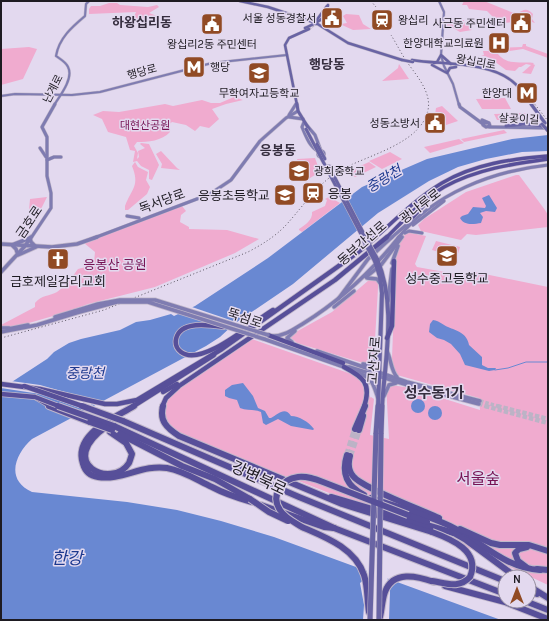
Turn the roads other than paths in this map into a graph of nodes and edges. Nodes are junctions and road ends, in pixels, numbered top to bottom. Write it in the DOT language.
graph roads {
  1 [pos="89,1"];
  2 [pos="240,1"];
  3 [pos="244,1"];
  4 [pos="328,1"];
  5 [pos="439,1"];
  6 [pos="319,19"];
  7 [pos="310,20"];
  8 [pos="316,23"];
  9 [pos="328,23"];
  10 [pos="309,28"];
  11 [pos="322,28"];
  12 [pos="356,45"];
  13 [pos="287,55"];
  14 [pos="441,55"];
  15 [pos="430,64"];
  16 [pos="444,65"];
  17 [pos="463,66"];
  18 [pos="456,67"];
  19 [pos="447,73"];
  20 [pos="61,94"];
  21 [pos="1,96"];
  22 [pos="297,103"];
  23 [pos="298,111"];
  24 [pos="472,116"];
  25 [pos="287,117"];
  26 [pos="303,121"];
  27 [pos="488,124"];
  28 [pos="545,125"];
  29 [pos="506,126"];
  30 [pos="548,131"];
  31 [pos="40,148"];
  32 [pos="46,150"];
  33 [pos="320,152"];
  34 [pos="548,156"];
  35 [pos="61,158"];
  36 [pos="46,159"];
  37 [pos="548,163"];
  38 [pos="327,166"];
  39 [pos="431,197"];
  40 [pos="127,216"];
  41 [pos="142,218"];
  42 [pos="417,218"];
  43 [pos="405,233"];
  44 [pos="30,238"];
  45 [pos="400,240"];
  46 [pos="1,244"];
  47 [pos="12,245"];
  48 [pos="25,246"];
  49 [pos="36,247"];
  50 [pos="18,254"];
  51 [pos="394,261"];
  52 [pos="378,263"];
  53 [pos="1,272"];
  54 [pos="365,278"];
  55 [pos="382,287"];
  56 [pos="388,301"];
  57 [pos="76,312"];
  58 [pos="320,314"];
  59 [pos="240,330"];
  60 [pos="1,331"];
  61 [pos="266,337"];
  62 [pos="387,338"];
  63 [pos="381,345"];
  64 [pos="300,346"];
  65 [pos="221,347"];
  66 [pos="387,351"];
  67 [pos="358,364"];
  68 [pos="344,366"];
  69 [pos="368,368"];
  70 [pos="360,370"];
  71 [pos="200,371"];
  72 [pos="382,375"];
  73 [pos="1,384"];
  74 [pos="409,384"];
  75 [pos="24,386"];
  76 [pos="370,387"];
  77 [pos="1,394"];
  78 [pos="35,398"];
  79 [pos="380,398"];
  80 [pos="480,403"];
  81 [pos="112,429"];
  82 [pos="379,434"];
  83 [pos="226,465"];
  84 [pos="273,476"];
  85 [pos="317,493"];
  86 [pos="302,527"];
  87 [pos="334,528"];
  88 [pos="454,533"];
  89 [pos="535,547"];
  90 [pos="548,551"];
  91 [pos="505,569"];
  92 [pos="540,570"];
  93 [pos="548,570"];
  94 [pos="497,578"];
  95 [pos="432,581"];
  96 [pos="497,591"];
  97 [pos="537,591"];
  98 [pos="537,594"];
  99 [pos="548,598"];
  100 [pos="537,606"];
  101 [pos="548,610"];
  102 [pos="548,618"];
  103 [pos="370,620"];
  104 [pos="379,620"];
  1 -- 20 [label="main road, 난계로"];
  2 -- 7 [label="main road, 왕십리로"];
  3 -- 7 [label="main road, 왕십리로"];
  4 -- 6 [label="main road"];
  5 -- 14 [label="main road"];
  6 -- 7 [label="main road"];
  6 -- 8 [label="main road"];
  6 -- 9 [label="main road"];
  7 -- 8 [label="main road, 왕십리로"];
  7 -- 10 [label="main road"];
  8 -- 10 [label="main road"];
  8 -- 11 [label="main road, 왕십리로"];
  8 -- 12 [label="main road, 왕십리로"];
  10 -- 11 [label="main road"];
  10 -- 13 [label="main road, 고산자로"];
  11 -- 12 [label="main road, 왕십리로"];
  12 -- 15 [label="main road, 왕십리로, bridge"];
  13 -- 20 [label="main road, 행당로"];
  13 -- 22 [label="main road, 고산자로"];
  14 -- 15 [label="main road"];
  14 -- 16 [label="main road, 살곶이길"];
  14 -- 17 [label="main road"];
  15 -- 16 [label="main road, 왕십리로"];
  15 -- 19 [label="main road"];
  16 -- 17 [label="main road, 왕십리로"];
  16 -- 18 [label="main road, 왕십리로"];
  16 -- 19 [label="main road, 살곶이길"];
  17 -- 28 [label="main road, 왕십리로"];
  18 -- 19 [label="main road"];
  18 -- 28 [label="main road, 왕십리로"];
  19 -- 24 [label="main road, 살곶이길"];
  20 -- 21 [label="main road, 행당로"];
  20 -- 32 [label="main road, 난계로"];
  22 -- 23 [label="main road, 고산자로"];
  22 -- 25 [label="main road"];
  23 -- 25 [label="main road, 독서당로"];
  23 -- 26 [label="main road, 고산자로"];
  24 -- 27 [label="main road, 살곶이길"];
  24 -- 27 [label="main road, 살곶이길"];
  25 -- 26 [label="main road"];
  25 -- 41 [label="main road, 독서당로"];
  26 -- 33 [label="main road"];
  26 -- 33 [label="main road"];
  26 -- 52 [label="main road, 고산자로, bridge"];
  27 -- 29 [label="main road, 살곶이길"];
  28 -- 29 [label="main road"];
  28 -- 29 [label="main road, 살곶이길"];
  28 -- 30 [label="main road, 왕십리로, bridge"];
  31 -- 36 [label="main road"];
  32 -- 36 [label="main road, 금호로"];
  33 -- 38 [label="main road"];
  34 -- 65 [label="highway, 동부간선로"];
  35 -- 36 [label="main road"];
  36 -- 44 [label="main road, 금호로"];
  37 -- 39 [label="highway, 동부간선로"];
  37 -- 42 [label="main road, 광나루로"];
  37 -- 42 [label="main road, 광나루로"];
  39 -- 42 [label="highway"];
  39 -- 71 [label="highway, 동부간선로"];
  40 -- 41 [label="main road"];
  41 -- 49 [label="main road, 독서당로"];
  42 -- 43 [label="main road, 광나루로"];
  42 -- 43 [label="main road"];
  42 -- 52 [label="main road, 광나루로"];
  42 -- 58 [label="main road"];
  43 -- 45 [label="main road, 광나루로"];
  44 -- 47 [label="main road"];
  44 -- 48 [label="main road, 금호로"];
  44 -- 49 [label="main road"];
  45 -- 52 [label="main road, 광나루로"];
  45 -- 56 [label="main road"];
  46 -- 47 [label="main road, 독서당로"];
  47 -- 48 [label="main road, 독서당로"];
  47 -- 50 [label="main road"];
  48 -- 49 [label="main road, 독서당로"];
  48 -- 50 [label="main road, 금호로"];
  49 -- 50 [label="main road"];
  50 -- 53 [label="main road, 금호로"];
  51 -- 62 [label="highway"];
  52 -- 54 [label="main road, 광나루로"];
  52 -- 55 [label="main road, 고산자로"];
  52 -- 56 [label="main road, 고산자로"];
  52 -- 58 [label="main road, 광나루로"];
  54 -- 55 [label="main road"];
  54 -- 64 [label="main road, 광나루로"];
  55 -- 63 [label="main road, 고산자로"];
  56 -- 62 [label="main road, 고산자로"];
  57 -- 59 [label="main road, 뚝섬로, bridge"];
  57 -- 60 [label="main road, 뚝섬로"];
  57 -- 61 [label="main road, 뚝섬로, bridge"];
  58 -- 61 [label="main road, 광나루로"];
  59 -- 61 [label="main road, 뚝섬로, bridge"];
  59 -- 65 [label="highway, bridge"];
  61 -- 64 [label="main road, 뚝섬로"];
  61 -- 68 [label="highway"];
  62 -- 66 [label="main road, 고산자로"];
  63 -- 67 [label="main road"];
  63 -- 72 [label="main road, 고산자로"];
  64 -- 67 [label="main road, 뚝섬로"];
  65 -- 75 [label="highway, bridge"];
  65 -- 87 [label="highway"];
  66 -- 72 [label="main road, 고산자로"];
  66 -- 74 [label="main road"];
  67 -- 69 [label="main road, 뚝섬로"];
  68 -- 70 [label="main road, 뚝섬로"];
  68 -- 76 [label="highway"];
  68 -- 79 [label="main road"];
  69 -- 70 [label="main road"];
  69 -- 72 [label="main road, 뚝섬로"];
  70 -- 72 [label="main road, 뚝섬로"];
  71 -- 81 [label="highway"];
  71 -- 84 [label="highway"];
  72 -- 74 [label="main road, 뚝섬로"];
  72 -- 79 [label="main road, 고산자로"];
  73 -- 75 [label="highway, 강변북로"];
  74 -- 79 [label="main road"];
  74 -- 80 [label="main road, 뚝섬로"];
  75 -- 83 [label="highway, 강변북로, bridge"];
  77 -- 78 [label="highway, 강변북로"];
  78 -- 81 [label="highway, 강변북로, bridge"];
  78 -- 81 [label="highway, bridge"];
  79 -- 82 [label="main road, 고산자로"];
  81 -- 86 [label="highway, bridge"];
  81 -- 87 [label="highway, 강변북로"];
  82 -- 103 [label="main road, 고산자로, bridge"];
  82 -- 104 [label="main road, 고산자로, bridge"];
  83 -- 84 [label="highway"];
  83 -- 94 [label="highway, 강변북로"];
  84 -- 85 [label="highway"];
  85 -- 88 [label="highway"];
  85 -- 95 [label="highway, bridge"];
  86 -- 88 [label="highway, bridge"];
  86 -- 103 [label="highway, bridge"];
  87 -- 96 [label="highway, 강변북로"];
  88 -- 91 [label="highway"];
  89 -- 90 [label="highway"];
  89 -- 92 [label="highway"];
  89 -- 92 [label="highway"];
  92 -- 93 [label="highway"];
  95 -- 102 [label="highway, bridge"];
  95 -- 104 [label="highway, bridge"];
  97 -- 99 [label="highway"];
  98 -- 99 [label="highway"];
  100 -- 101 [label="highway"];
}
